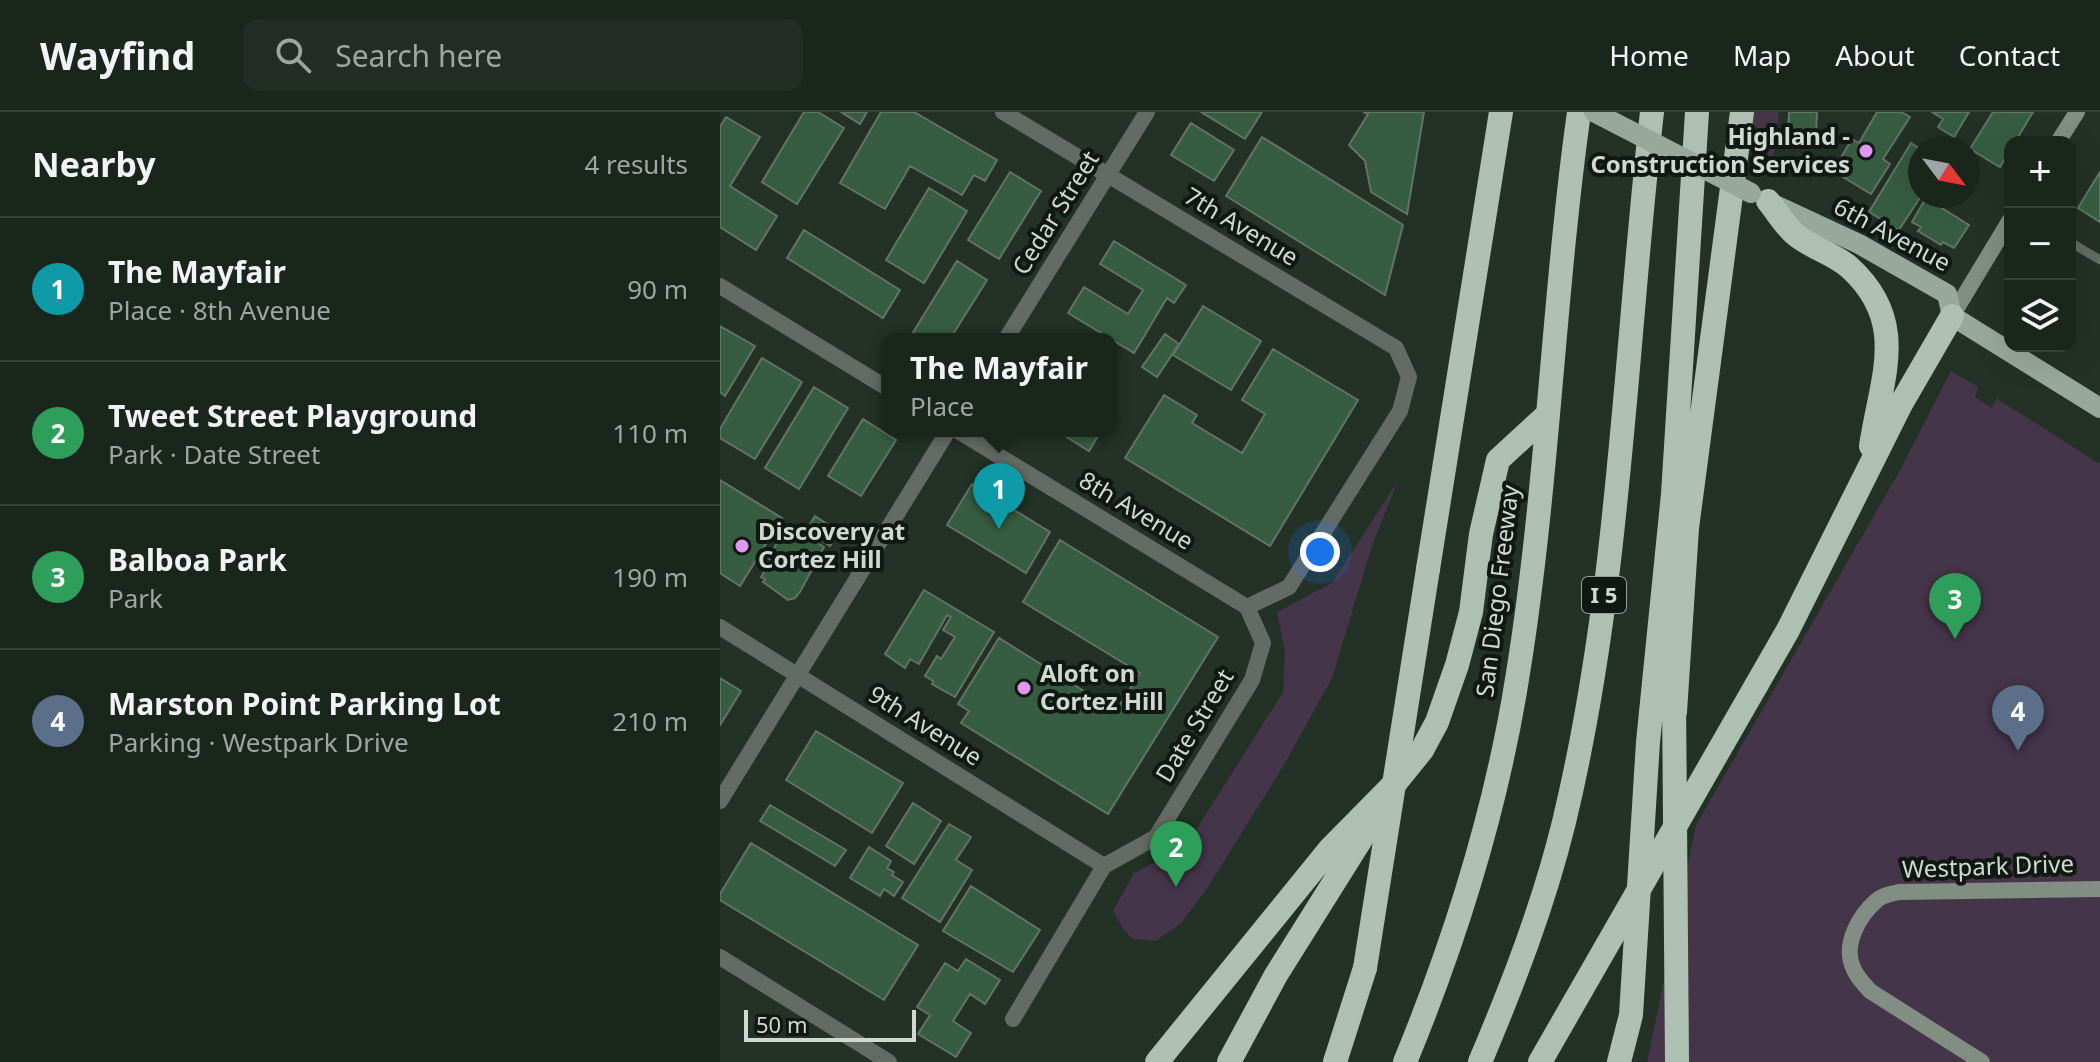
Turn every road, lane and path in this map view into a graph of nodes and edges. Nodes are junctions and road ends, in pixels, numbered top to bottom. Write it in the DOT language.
graph roads {
  1 [pos="1003,112"];
  2 [pos="1147,112"];
  3 [pos="1501,112"];
  4 [pos="1579,112"];
  5 [pos="1594,112"];
  6 [pos="1652,112"];
  7 [pos="1697,112"];
  8 [pos="1742,112"];
  9 [pos="2077,112"];
  10 [pos="2062,136"];
  11 [pos="1108,175"];
  12 [pos="1760,197"];
  13 [pos="2004,230"];
  14 [pos="2076,246"];
  15 [pos="2100,260"];
  16 [pos="720,286"];
  17 [pos="1952,316"];
  18 [pos="1010,333"];
  19 [pos="881,384"];
  20 [pos="2100,408"];
  21 [pos="1547,415"];
  22 [pos="944,437"];
  23 [pos="968,437"];
  24 [pos="1867,468"];
  25 [pos="1673,494"];
  26 [pos="1247,607"];
  27 [pos="720,627"];
  28 [pos="797,675"];
  29 [pos="1675,712"];
  30 [pos="1397,781"];
  31 [pos="720,801"];
  32 [pos="1104,866"];
  33 [pos="2100,889"];
  34 [pos="720,957"];
  35 [pos="1013,1019"];
  36 [pos="889,1062"];
  37 [pos="1157,1062"];
  38 [pos="1229,1062"];
  39 [pos="1335,1062"];
  40 [pos="1405,1062"];
  41 [pos="1480,1062"];
  42 [pos="1540,1062"];
  43 [pos="1619,1062"];
  44 [pos="1677,1062"];
  45 [pos="1982,1062"];
  1 -- 11 [label="street, 7th Avenue"];
  2 -- 11 [label="street, Cedar Street"];
  3 -- 39 [label="highway, bridge"];
  4 -- 21 [label="highway, San Diego Freeway"];
  5 -- 12 [label="main road, 6th Avenue, bridge"];
  6 -- 41 [label="highway, I 5"];
  7 -- 25 [label="highway"];
  8 -- 29 [label="highway"];
  9 -- 10 [label="street"];
  11 -- 18 [label="street, Cedar Street"];
  11 -- 26 [label="street, 7th Avenue"];
  12 -- 17 [label="main road, 6th Avenue"];
  12 -- 24 [label="highway"];
  13 -- 17 [label="street"];
  14 -- 15 [label="lane"];
  16 -- 19 [label="street"];
  17 -- 20 [label="main road, 6th Avenue"];
  17 -- 24 [label="highway"];
  21 -- 30 [label="highway"];
  21 -- 40 [label="highway, San Diego Freeway"];
  22 -- 28 [label="street"];
  23 -- 26 [label="street, 8th Avenue"];
  24 -- 42 [label="highway, bridge"];
  25 -- 29 [label="highway"];
  25 -- 43 [label="highway"];
  26 -- 32 [label="street, Date Street"];
  27 -- 28 [label="street, 9th Avenue"];
  28 -- 31 [label="street"];
  28 -- 32 [label="street, 9th Avenue"];
  29 -- 44 [label="highway"];
  30 -- 37 [label="highway"];
  30 -- 38 [label="highway"];
  32 -- 35 [label="street"];
  33 -- 45 [label="street, Westpark Drive"];
  34 -- 36 [label="street"];
}
